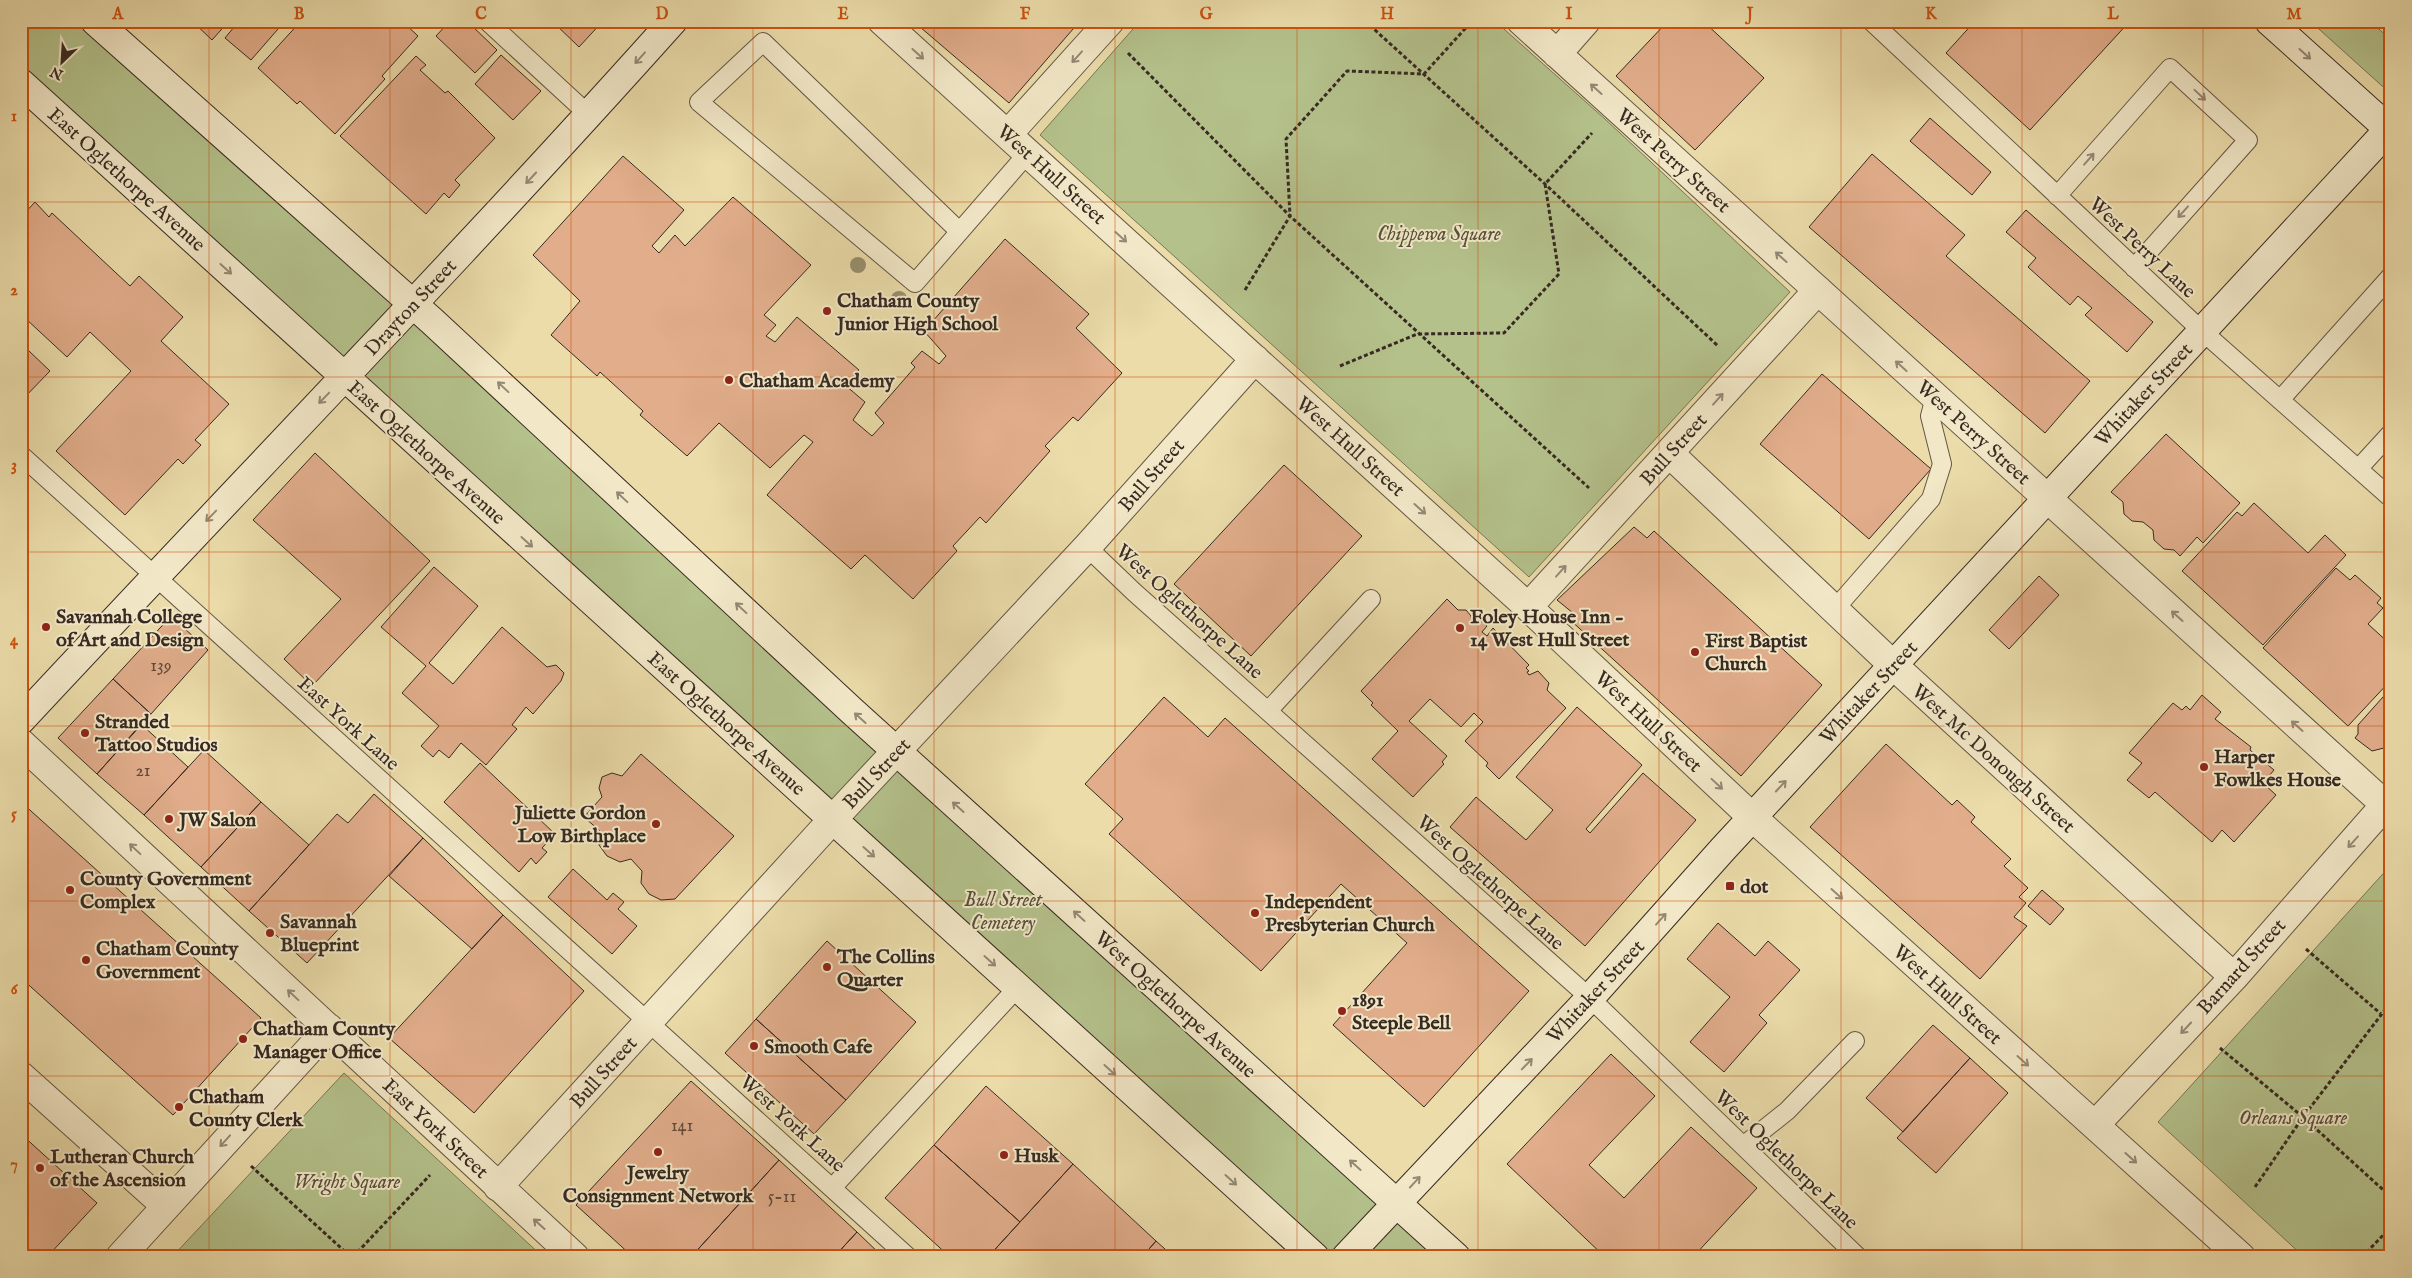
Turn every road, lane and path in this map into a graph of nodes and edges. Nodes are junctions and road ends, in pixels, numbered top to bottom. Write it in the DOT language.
graph roads {
  1 [pos="487,21"];
  2 [pos="673,21"];
  3 [pos="882,21"];
  4 [pos="1110,21"];
  5 [pos="1366,21"];
  6 [pos="1472,21"];
  7 [pos="1521,21"];
  8 [pos="1586,21"];
  9 [pos="1871,21"];
  10 [pos="2269,21"];
  11 [pos="103,24"];
  12 [pos="1128,52"];
  13 [pos="1557,54"];
  14 [pos="1424,74"];
  15 [pos="21,83"];
  16 [pos="589,115"];
  17 [pos="1598,126"];
  18 [pos="2390,129"];
  19 [pos="1008,134"];
  20 [pos="1028,153"];
  21 [pos="1544,184"];
  22 [pos="2057,196"];
  23 [pos="1290,216"];
  24 [pos="959,231"];
  25 [pos="2134,268"];
  26 [pos="2391,276"];
  27 [pos="1245,290"];
  28 [pos="1818,290"];
  29 [pos="413,304"];
  30 [pos="2202,331"];
  31 [pos="1417,334"];
  32 [pos="1255,359"];
  33 [pos="1340,366"];
  34 [pos="1744,370"];
  35 [pos="344,377"];
  36 [pos="1935,397"];
  37 [pos="2280,400"];
  38 [pos="2391,433"];
  39 [pos="1669,453"];
  40 [pos="21,455"];
  41 [pos="2358,469"];
  42 [pos="1594,492"];
  43 [pos="2046,498"];
  44 [pos="2391,498"];
  45 [pos="1087,547"];
  46 [pos="154,576"];
  47 [pos="1371,599"];
  48 [pos="1528,607"];
  49 [pos="1834,610"];
  50 [pos="1893,665"];
  51 [pos="1268,711"];
  52 [pos="21,720"];
  53 [pos="21,744"];
  54 [pos="896,751"];
  55 [pos="2388,808"];
  56 [pos="1752,817"];
  57 [pos="833,819"];
  58 [pos="2306,949"];
  59 [pos="2234,977"];
  60 [pos="1018,987"];
  61 [pos="1590,998"];
  62 [pos="2391,1002"];
  63 [pos="2381,1014"];
  64 [pos="649,1021"];
  65 [pos="329,1028"];
  66 [pos="1856,1041"];
  67 [pos="2220,1048"];
  68 [pos="21,1076"];
  69 [pos="2302,1117"];
  70 [pos="2094,1125"];
  71 [pos="1743,1146"];
  72 [pos="251,1165"];
  73 [pos="430,1175"];
  74 [pos="498,1187"];
  75 [pos="832,1188"];
  76 [pos="2255,1188"];
  77 [pos="2391,1197"];
  78 [pos="1396,1203"];
  79 [pos="166,1206"];
  80 [pos="2391,1228"];
  81 [pos="120,1257"];
  82 [pos="352,1257"];
  83 [pos="576,1257"];
  84 [pos="908,1257"];
  85 [pos="1315,1257"];
  86 [pos="1346,1257"];
  87 [pos="1456,1257"];
  88 [pos="1858,1257"];
  89 [pos="2240,1257"];
  90 [pos="2362,1257"];
  1 -- 16 [label="lane"];
  2 -- 16 [label="street, Drayton Street, one-way"];
  3 -- 19 [label="street, West Hull Street, one-way"];
  4 -- 19 [label="street, one-way"];
  5 -- 14 [label="path"];
  6 -- 14 [label="path"];
  7 -- 13 [label="street, West Perry Street"];
  8 -- 13 [label="street"];
  9 -- 22 [label="lane, West Perry Lane"];
  10 -- 18 [label="street, one-way"];
  11 -- 29 [label="street"];
  12 -- 23 [label="path"];
  28 -- 13 [label="street, West Perry Street, one-way"];
  14 -- 21 [label="path"];
  14 -- 23 [label="path"];
  15 -- 35 [label="street, East Oglethorpe Avenue, one-way"];
  16 -- 29 [label="street, Drayton Street, one-way"];
  17 -- 21 [label="path"];
  18 -- 30 [label="street, Whitaker Street"];
  19 -- 20 [label="street, West Hull Street"];
  20 -- 24 [label="lane"];
  20 -- 32 [label="street, West Hull Street, one-way"];
  21 -- 31 [label="path"];
  21 -- 34 [label="path"];
  22 -- 25 [label="lane, West Perry Lane"];
  22 -- 25 [label="lane, one-way"];
  23 -- 27 [label="path"];
  23 -- 31 [label="path"];
  24 -- 24 [label="lane"];
  25 -- 30 [label="lane, West Perry Lane"];
  26 -- 37 [label="lane"];
  28 -- 34 [label="street, Bull Street"];
  36 -- 28 [label="street, West Perry Street, one-way"];
  29 -- 35 [label="street, Drayton Street"];
  54 -- 29 [label="street, one-way"];
  30 -- 37 [label="lane, West Perry Lane"];
  30 -- 43 [label="street, Whitaker Street"];
  31 -- 33 [label="path"];
  31 -- 42 [label="path"];
  32 -- 45 [label="street, Bull Street"];
  32 -- 48 [label="street, West Hull Street, one-way"];
  39 -- 34 [label="street, Bull Street, one-way"];
  35 -- 46 [label="street, Drayton Street, one-way"];
  35 -- 57 [label="street, East Oglethorpe Avenue, one-way"];
  36 -- 43 [label="street, West Perry Street"];
  36 -- 49 [label="lane"];
  37 -- 41 [label="lane, West Perry Lane"];
  38 -- 41 [label="lane"];
  48 -- 39 [label="street, Bull Street, one-way"];
  39 -- 49 [label="street, West Mc Donough Street"];
  40 -- 46 [label="lane, East York Lane"];
  41 -- 44 [label="lane, West Perry Lane"];
  43 -- 50 [label="street, Whitaker Street"];
  55 -- 43 [label="street, West Perry Street, one-way"];
  45 -- 51 [label="lane, West Oglethorpe Lane"];
  45 -- 54 [label="street, Bull Street"];
  46 -- 52 [label="street, Drayton Street"];
  46 -- 64 [label="lane, East York Lane"];
  47 -- 51 [label="lane"];
  48 -- 56 [label="street, West Hull Street, one-way"];
  49 -- 50 [label="street, West Mc Donough Street"];
  56 -- 50 [label="street, Whitaker Street, one-way"];
  50 -- 59 [label="street, West Mc Donough Street"];
  51 -- 61 [label="lane, West Oglethorpe Lane"];
  65 -- 53 [label="street, East York Street, one-way"];
  54 -- 57 [label="street, Bull Street"];
  78 -- 54 [label="street, West Oglethorpe Avenue, one-way"];
  55 -- 59 [label="street, Barnard Street, one-way"];
  61 -- 56 [label="street, Whitaker Street, one-way"];
  56 -- 70 [label="street, West Hull Street, one-way"];
  57 -- 60 [label="street, one-way"];
  57 -- 64 [label="street, Bull Street"];
  58 -- 63 [label="path"];
  59 -- 70 [label="street, Barnard Street, one-way"];
  60 -- 75 [label="lane"];
  60 -- 85 [label="street, one-way"];
  61 -- 71 [label="lane, West Oglethorpe Lane"];
  78 -- 61 [label="street, Whitaker Street, one-way"];
  62 -- 63 [label="path"];
  63 -- 69 [label="path"];
  64 -- 74 [label="street, Bull Street"];
  64 -- 75 [label="lane, West York Lane"];
  65 -- 74 [label="street, East York Street"];
  65 -- 79 [label="street, one-way"];
  66 -- 71 [label="lane"];
  67 -- 69 [label="path"];
  68 -- 79 [label="street"];
  69 -- 76 [label="path"];
  69 -- 77 [label="path"];
  70 -- 89 [label="street, West Hull Street, one-way"];
  71 -- 88 [label="lane, West Oglethorpe Lane"];
  72 -- 82 [label="path"];
  73 -- 82 [label="path"];
  83 -- 74 [label="street, East York Street, one-way"];
  75 -- 84 [label="lane, West York Lane"];
  78 -- 86 [label="street, Whitaker Street"];
  78 -- 87 [label="street, West Oglethorpe Avenue"];
  79 -- 81 [label="street"];
  80 -- 90 [label="path"];
}
